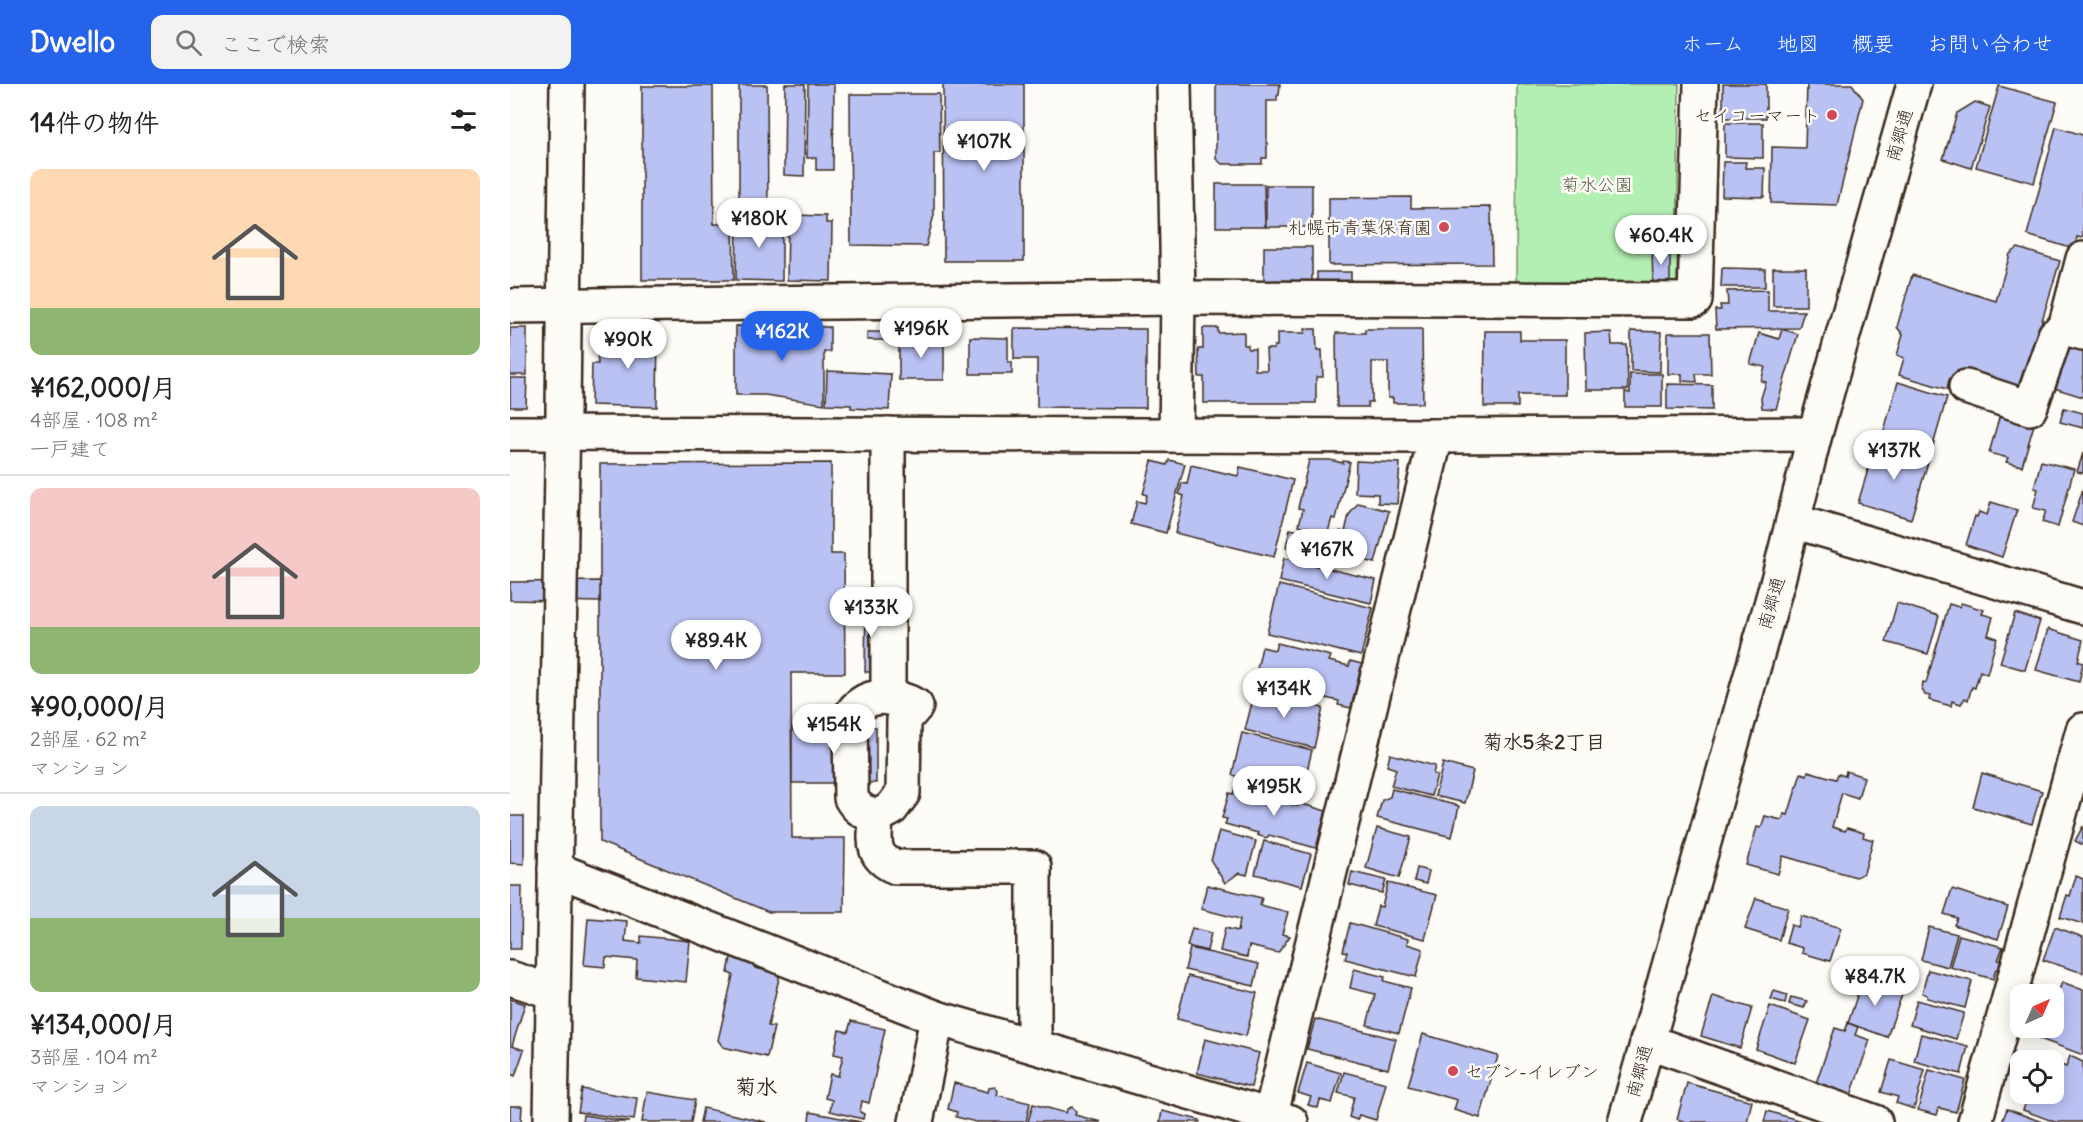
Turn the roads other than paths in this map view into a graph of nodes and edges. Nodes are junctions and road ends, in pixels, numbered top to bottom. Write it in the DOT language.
graph roads {
  1 [pos="567,84"];
  2 [pos="1174,84"];
  3 [pos="1701,84"];
  4 [pos="1914,84"];
  5 [pos="2083,258"];
  6 [pos="1178,298"];
  7 [pos="510,306"];
  8 [pos="564,306"];
  9 [pos="2074,331"];
  10 [pos="1966,387"];
  11 [pos="510,433"];
  12 [pos="562,433"];
  13 [pos="888,434"];
  14 [pos="1815,434"];
  15 [pos="1176,435"];
  16 [pos="1436,436"];
  17 [pos="1793,521"];
  18 [pos="2083,607"];
  19 [pos="888,698"];
  20 [pos="2083,730"];
  21 [pos="876,817"];
  22 [pos="555,868"];
  23 [pos="510,978"];
  24 [pos="553,992"];
  25 [pos="937,1017"];
  26 [pos="1647,1041"];
  27 [pos="1034,1046"];
  28 [pos="1276,1120"];
  29 [pos="551,1122"];
  30 [pos="916,1122"];
  31 [pos="1625,1122"];
  32 [pos="1875,1122"];
  33 [pos="1975,1122"];
  1 -- 8 [label="street"];
  2 -- 6 [label="street"];
  3 -- 6 [label="street"];
  4 -- 14 [label="street, 南郷通"];
  5 -- 9 [label="street"];
  6 -- 8 [label="street"];
  6 -- 15 [label="street"];
  7 -- 8 [label="street"];
  8 -- 12 [label="street"];
  9 -- 10 [label="street"];
  11 -- 12 [label="street"];
  12 -- 13 [label="street"];
  12 -- 22 [label="street"];
  13 -- 15 [label="street"];
  13 -- 19 [label="street"];
  14 -- 16 [label="street"];
  14 -- 17 [label="street, 南郷通"];
  15 -- 16 [label="street"];
  16 -- 28 [label="street"];
  17 -- 18 [label="street"];
  17 -- 26 [label="street, 南郷通"];
  19 -- 21 [label="street"];
  19 -- 21 [label="street"];
  20 -- 33 [label="street"];
  21 -- 27 [label="street"];
  22 -- 24 [label="street"];
  22 -- 25 [label="street"];
  23 -- 24 [label="street"];
  24 -- 29 [label="street"];
  25 -- 27 [label="street"];
  25 -- 30 [label="street"];
  26 -- 31 [label="street, 南郷通"];
  26 -- 32 [label="street"];
  27 -- 28 [label="street"];
}
